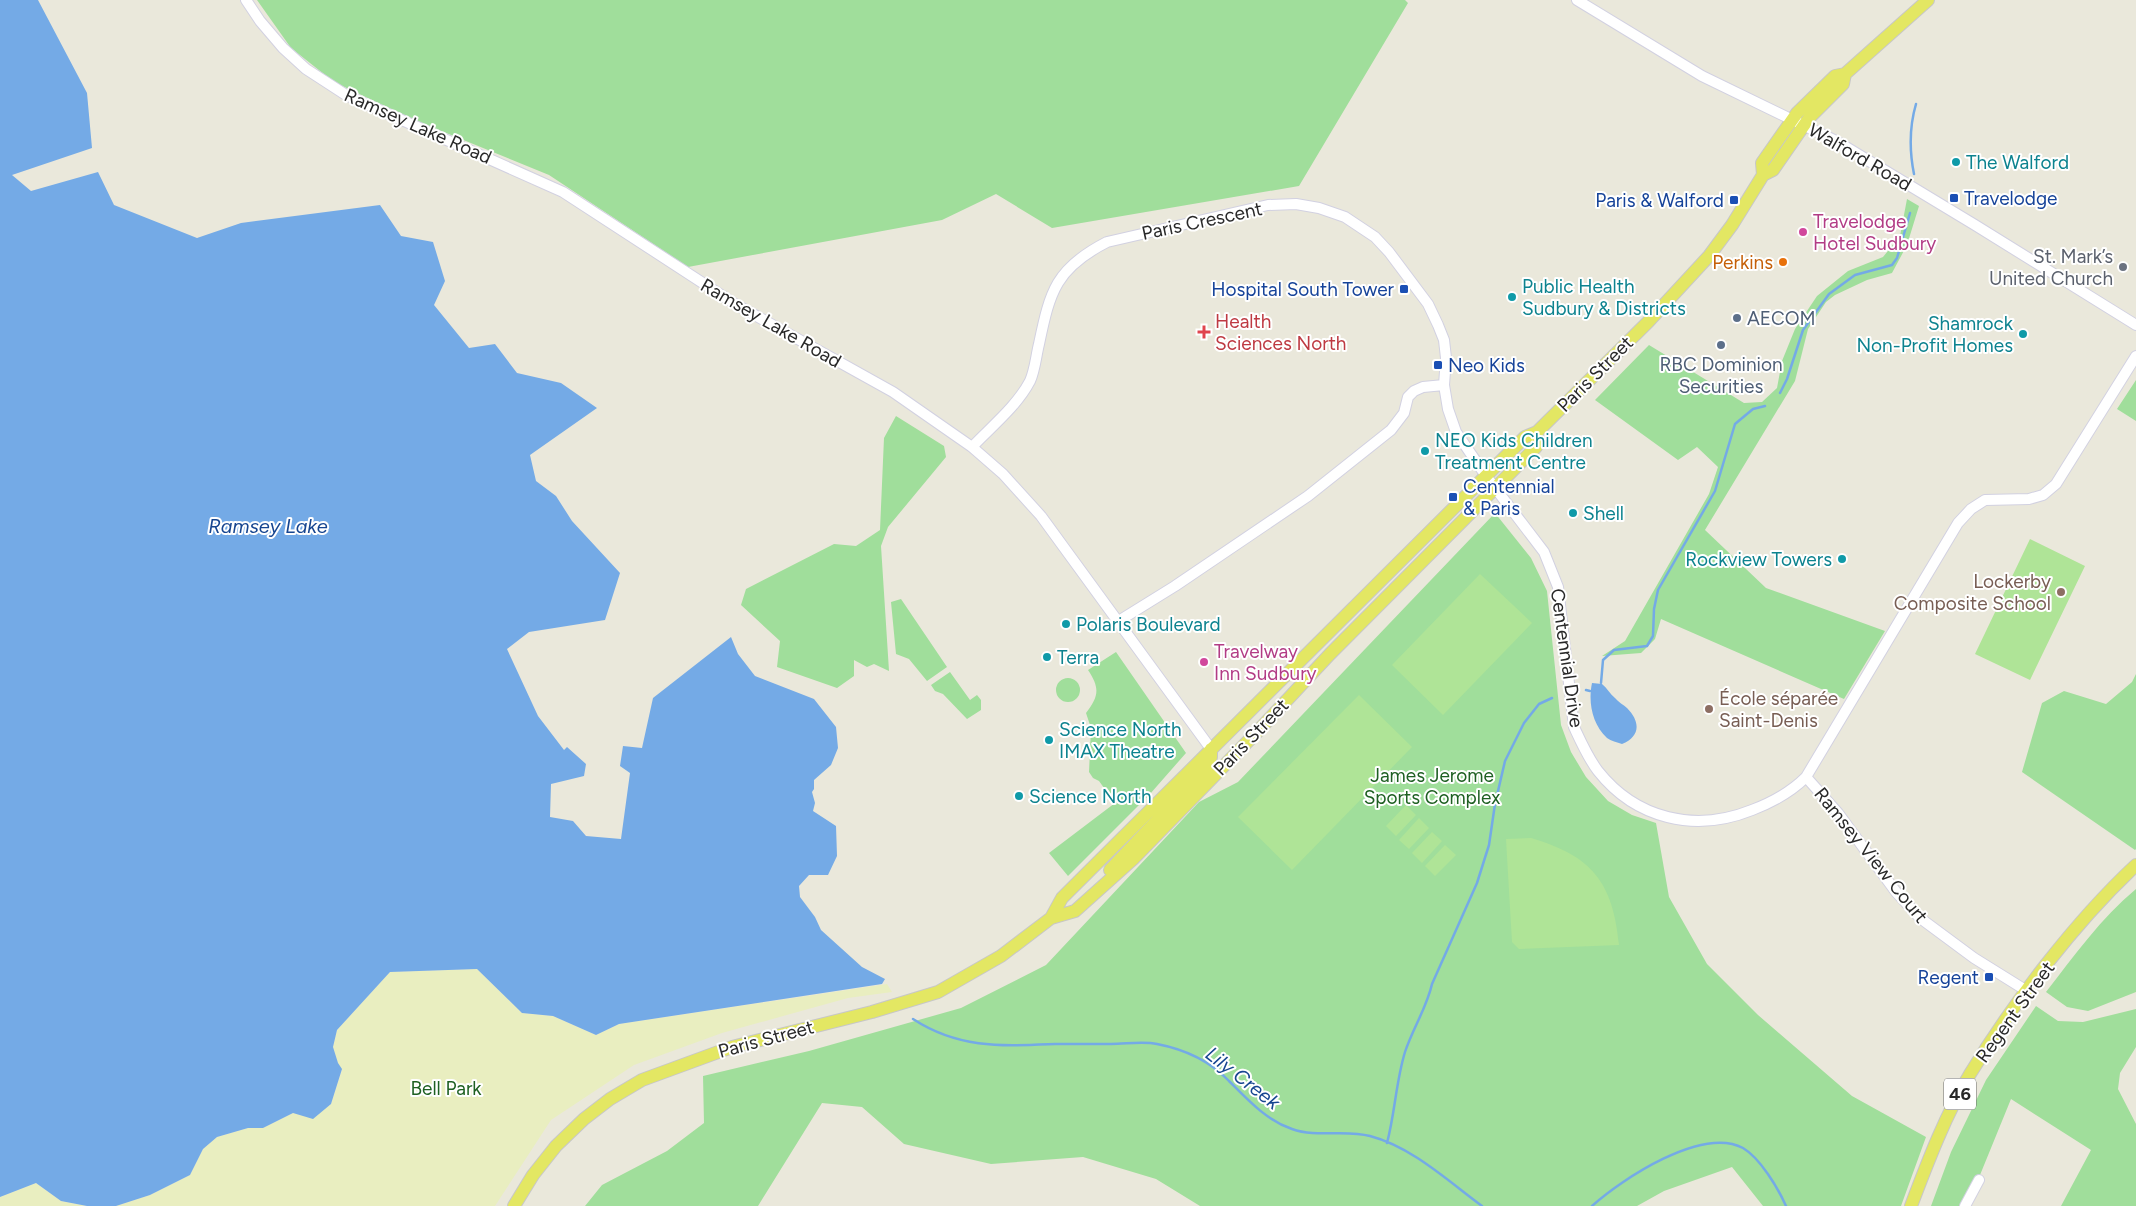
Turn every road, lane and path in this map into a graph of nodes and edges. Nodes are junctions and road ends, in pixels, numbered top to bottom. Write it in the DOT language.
graph roads {
  1 [pos="246,0"];
  2 [pos="1577,0"];
  3 [pos="1928,0"];
  4 [pos="1798,122"];
  5 [pos="2136,325"];
  6 [pos="2136,356"];
  7 [pos="1444,385"];
  8 [pos="1537,432"];
  9 [pos="972,447"];
  10 [pos="1486,476"];
  11 [pos="1495,487"];
  12 [pos="1117,622"];
  13 [pos="1211,749"];
  14 [pos="1240,750"];
  15 [pos="1806,777"];
  16 [pos="2136,865"];
  17 [pos="1075,911"];
  18 [pos="1051,918"];
  19 [pos="2027,991"];
  20 [pos="1979,1180"];
  21 [pos="514,1206"];
  22 [pos="1911,1206"];
  23 [pos="1965,1206"];
  1 -- 9 [label="street, Ramsey Lake Road"];
  2 -- 4 [label="street, Walford Road"];
  3 -- 4 [label="main road, Paris Street"];
  4 -- 5 [label="street, Walford Road"];
  4 -- 8 [label="main road, Paris Street"];
  6 -- 15 [label="street, Ramsey View Court"];
  7 -- 9 [label="street, Paris Crescent"];
  7 -- 10 [label="street, Paris Crescent"];
  7 -- 12 [label="street"];
  8 -- 10 [label="main road, Paris Street"];
  8 -- 11 [label="main road, Paris Street"];
  9 -- 12 [label="street, Ramsey Lake Road"];
  10 -- 11 [label="street, Centennial Drive"];
  10 -- 13 [label="main road, Paris Street"];
  11 -- 14 [label="main road, Paris Street"];
  11 -- 15 [label="street, Centennial Drive"];
  12 -- 13 [label="street, Ramsey Lake Road"];
  13 -- 14 [label="main road"];
  13 -- 17 [label="main road"];
  13 -- 18 [label="main road, Paris Street"];
  14 -- 17 [label="main road, Paris Street"];
  15 -- 19 [label="street, Ramsey View Court"];
  16 -- 19 [label="main road, Regent Street / 46"];
  17 -- 18 [label="main road, Paris Street"];
  18 -- 21 [label="main road, Paris Street"];
  19 -- 22 [label="main road, Regent Street / 46"];
  20 -- 23 [label="street"];
}
